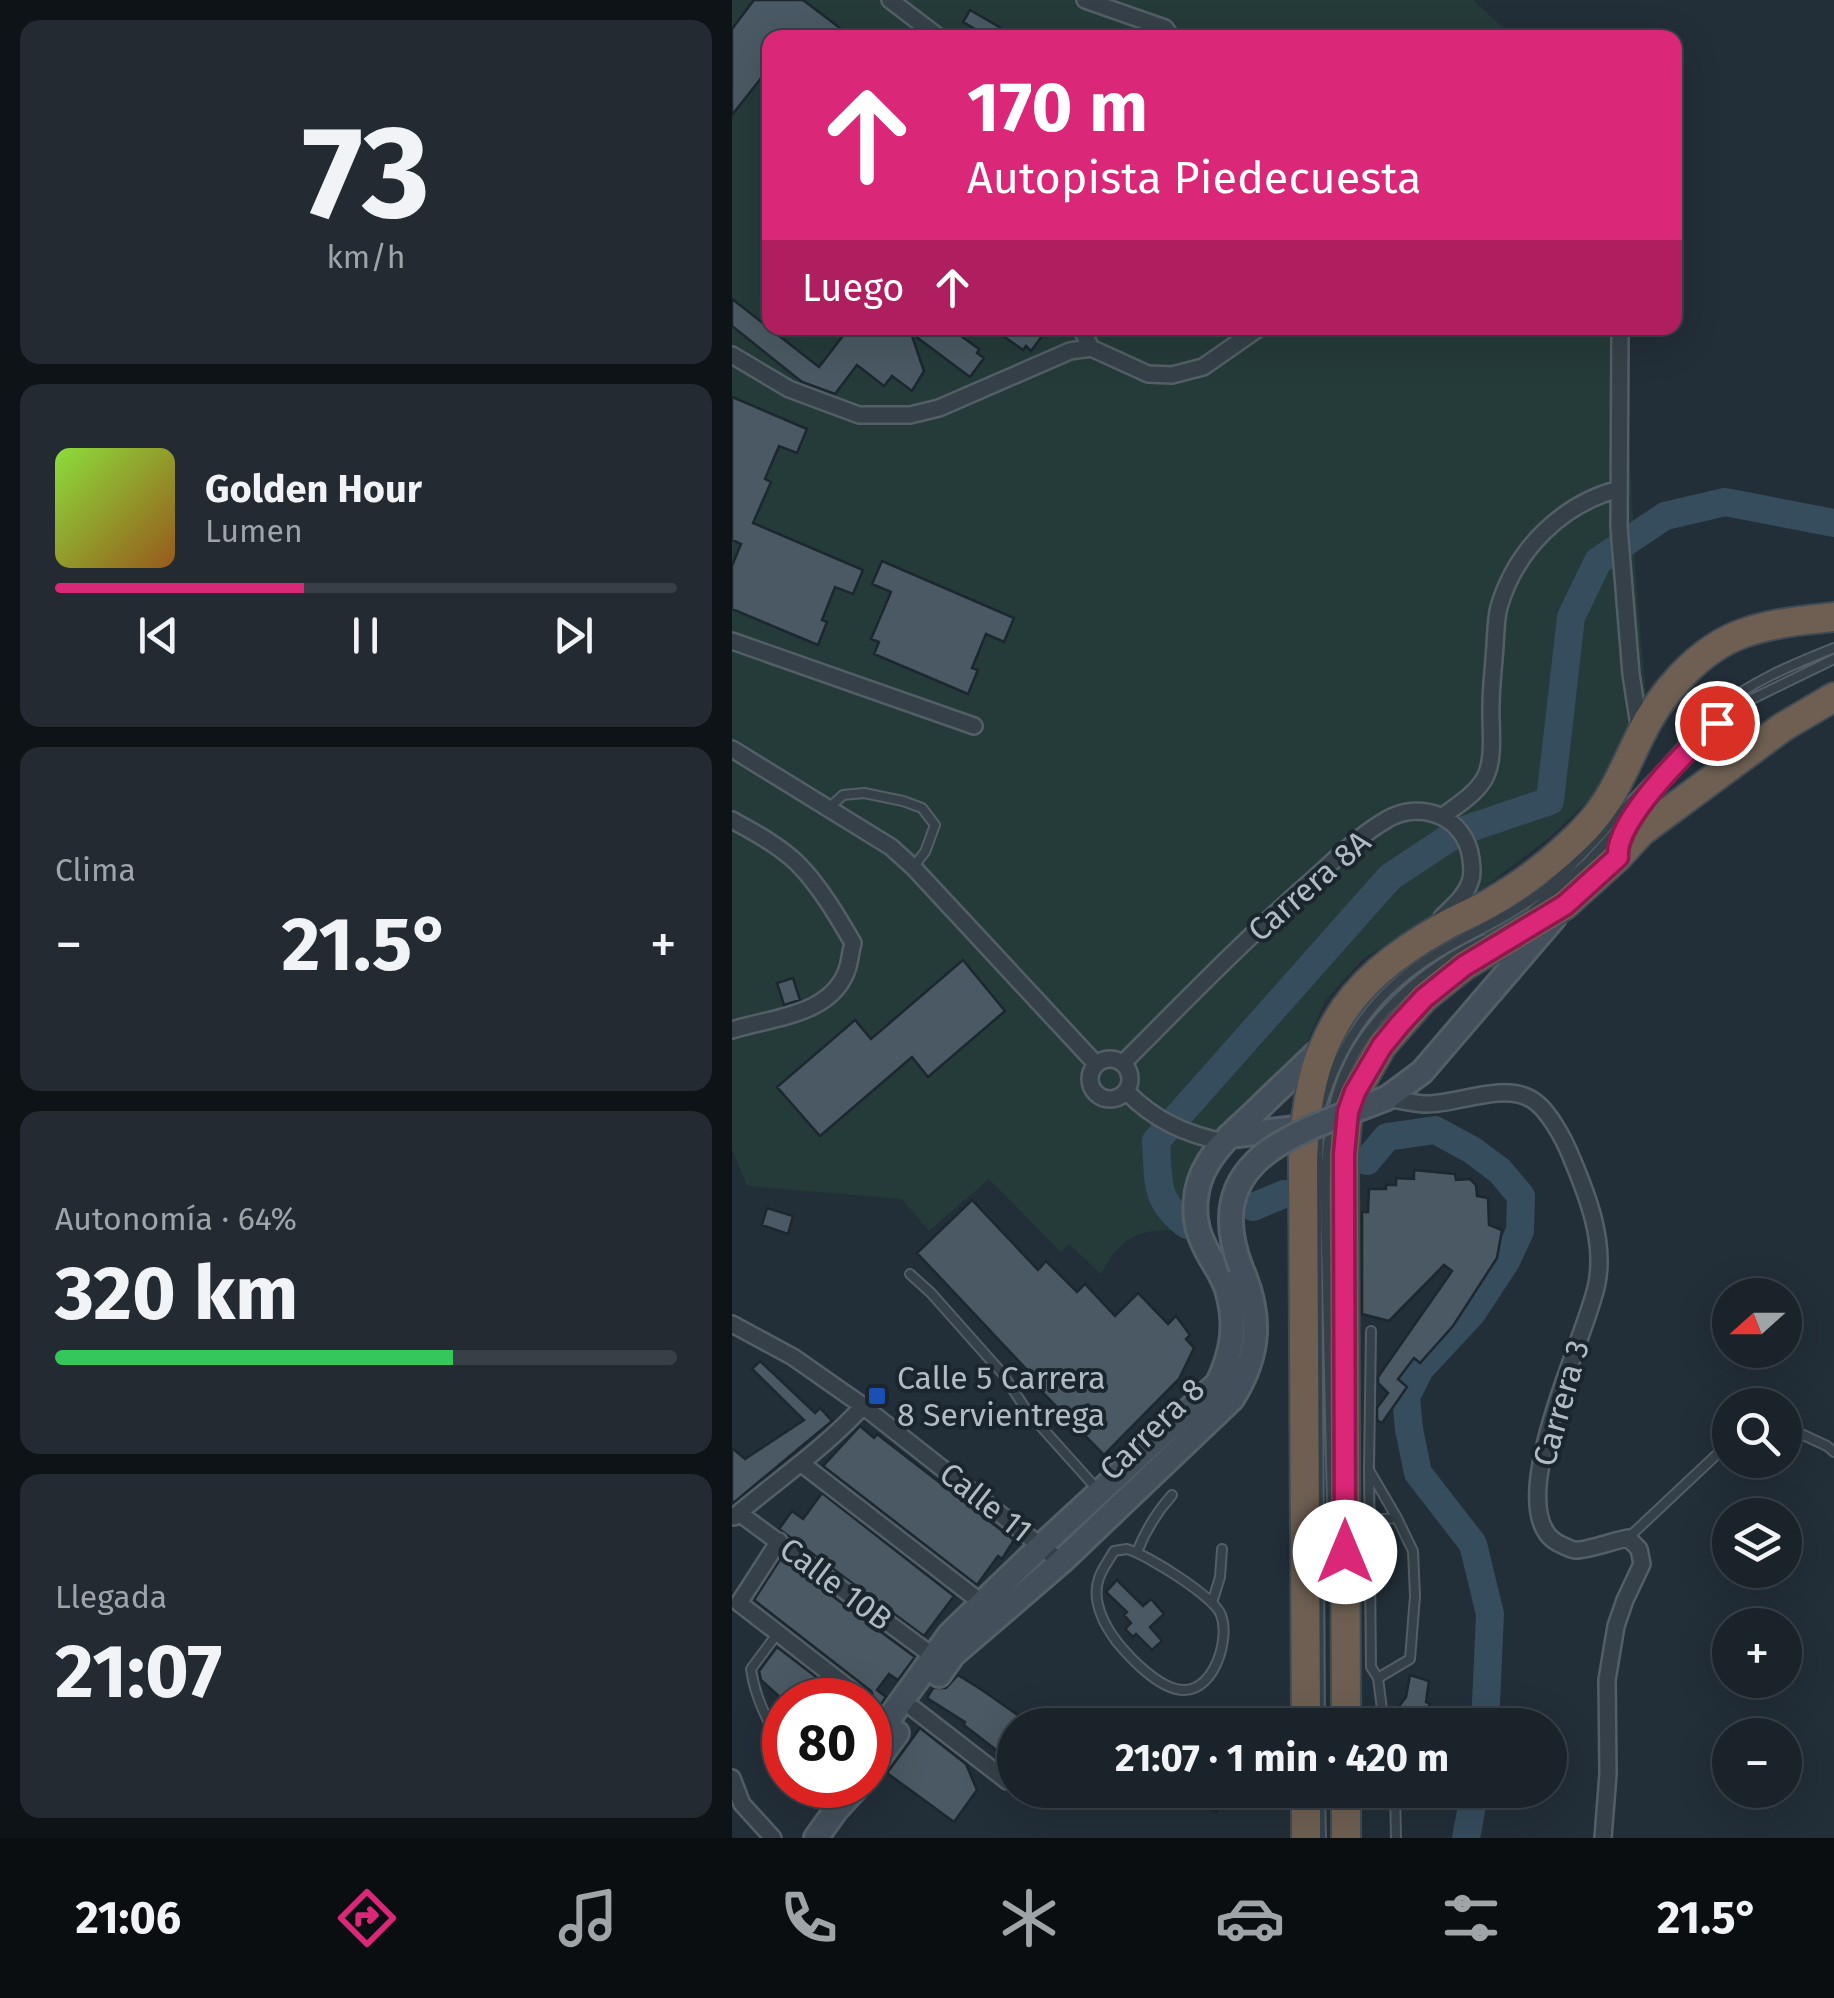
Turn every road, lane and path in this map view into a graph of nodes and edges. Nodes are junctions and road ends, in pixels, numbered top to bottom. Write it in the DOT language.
graph roads {
  1 [pos="890,0"];
  2 [pos="1085,0"];
  3 [pos="929,30"];
  4 [pos="1166,30"];
  5 [pos="1085,335"];
  6 [pos="1249,335"];
  7 [pos="1620,335"];
  8 [pos="1092,348"];
  9 [pos="732,355"];
  10 [pos="1619,490"];
  11 [pos="1834,617"];
  12 [pos="732,640"];
  13 [pos="1834,648"];
  14 [pos="1834,659"];
  15 [pos="1834,698"];
  16 [pos="974,726"];
  17 [pos="1640,735"];
  18 [pos="732,748"];
  19 [pos="829,808"];
  20 [pos="1634,812"];
  21 [pos="732,820"];
  22 [pos="1449,821"];
  23 [pos="1618,857"];
  24 [pos="913,867"];
  25 [pos="1565,905"];
  26 [pos="1529,913"];
  27 [pos="1499,932"];
  28 [pos="1418,942"];
  29 [pos="732,1030"];
  30 [pos="1322,1048"];
  31 [pos="1123,1063"];
  32 [pos="1096,1064"];
  33 [pos="1127,1092"];
  34 [pos="1386,1098"];
  35 [pos="1304,1127"];
  36 [pos="1225,1142"];
  37 [pos="1323,1157"];
  38 [pos="1323,1204"];
  39 [pos="910,1274"];
  40 [pos="1227,1289"];
  41 [pos="732,1324"];
  42 [pos="1371,1331"];
  43 [pos="1254,1348"];
  44 [pos="862,1406"];
  45 [pos="1802,1434"];
  46 [pos="1834,1452"];
  47 [pos="1712,1459"];
  48 [pos="802,1464"];
  49 [pos="1369,1469"];
  50 [pos="1172,1495"];
  51 [pos="1108,1500"];
  52 [pos="1332,1513"];
  53 [pos="735,1516"];
  54 [pos="1398,1518"];
  55 [pos="1369,1520"];
  56 [pos="1095,1528"];
  57 [pos="1628,1538"];
  58 [pos="778,1541"];
  59 [pos="1041,1546"];
  60 [pos="1222,1549"];
  61 [pos="1114,1550"];
  62 [pos="1138,1552"];
  63 [pos="1061,1562"];
  64 [pos="982,1603"];
  65 [pos="1212,1603"];
  66 [pos="778,1633"];
  67 [pos="933,1656"];
  68 [pos="1358,1668"];
  69 [pos="832,1675"];
  70 [pos="830,1678"];
  71 [pos="836,1678"];
  72 [pos="1378,1678"];
  73 [pos="892,1692"];
  74 [pos="762,1707"];
  75 [pos="1307,1708"];
  76 [pos="1320,1708"];
  77 [pos="1350,1708"];
  78 [pos="1382,1708"];
  79 [pos="914,1709"];
  80 [pos="892,1740"];
  81 [pos="997,1774"];
  82 [pos="732,1778"];
  83 [pos="1306,1808"];
  84 [pos="1320,1808"];
  85 [pos="1346,1808"];
  86 [pos="1395,1808"];
  87 [pos="774,1838"];
  88 [pos="1306,1838"];
  89 [pos="1320,1838"];
  90 [pos="1346,1838"];
  91 [pos="1396,1838"];
  92 [pos="1603,1838"];
  1 -- 3 [label="street"];
  2 -- 4 [label="street"];
  5 -- 8 [label="street"];
  6 -- 8 [label="street"];
  7 -- 10 [label="street"];
  8 -- 9 [label="street"];
  10 -- 17 [label="street"];
  10 -- 22 [label="street"];
  11 -- 17 [label="highway"];
  12 -- 16 [label="street"];
  13 -- 37 [label="lane"];
  14 -- 20 [label="lane"];
  15 -- 23 [label="highway"];
  17 -- 28 [label="highway"];
  18 -- 19 [label="street"];
  19 -- 24 [label="street"];
  19 -- 24 [label="lane"];
  20 -- 23 [label="lane"];
  20 -- 26 [label="lane"];
  21 -- 29 [label="street"];
  22 -- 28 [label="street"];
  22 -- 31 [label="street, Carrera 8A"];
  23 -- 25 [label="highway"];
  24 -- 32 [label="street"];
  25 -- 34 [label="main road, Carrera 8"];
  25 -- 37 [label="highway"];
  27 -- 37 [label="lane"];
  28 -- 30 [label="highway"];
  30 -- 35 [label="highway"];
  30 -- 36 [label="main road, Carrera 8"];
  31 -- 32 [label="street"];
  31 -- 33 [label="street"];
  32 -- 33 [label="street"];
  33 -- 36 [label="street"];
  34 -- 43 [label="main road, Carrera 8, bridge"];
  34 -- 57 [label="street, Carrera 3"];
  35 -- 36 [label="main road"];
  35 -- 37 [label="highway"];
  36 -- 40 [label="main road, Carrera 8"];
  37 -- 38 [label="highway"];
  37 -- 38 [label="highway"];
  38 -- 52 [label="lane"];
  38 -- 68 [label="highway"];
  38 -- 75 [label="highway"];
  38 -- 76 [label="lane"];
  39 -- 51 [label="lane"];
  40 -- 43 [label="main road"];
  40 -- 51 [label="main road, Carrera 8"];
  41 -- 44 [label="street, Calle 11"];
  42 -- 49 [label="lane"];
  43 -- 51 [label="main road, Carrera 8"];
  44 -- 48 [label="street"];
  44 -- 59 [label="street, Calle 11"];
  45 -- 46 [label="lane"];
  47 -- 57 [label="lane"];
  48 -- 53 [label="street"];
  48 -- 64 [label="street"];
  49 -- 54 [label="lane"];
  49 -- 55 [label="lane"];
  50 -- 62 [label="lane"];
  51 -- 56 [label="main road, Carrera 8"];
  51 -- 59 [label="main road, Carrera 8"];
  53 -- 58 [label="street, Calle 10B"];
  54 -- 55 [label="lane"];
  54 -- 72 [label="lane"];
  55 -- 68 [label="lane"];
  56 -- 61 [label="lane"];
  56 -- 63 [label="main road, Carrera 8"];
  57 -- 92 [label="street"];
  58 -- 66 [label="street"];
  58 -- 67 [label="street, Calle 10B"];
  59 -- 63 [label="street, Calle 11"];
  59 -- 64 [label="main road, Carrera 8"];
  60 -- 65 [label="lane"];
  61 -- 62 [label="lane"];
  61 -- 65 [label="lane"];
  62 -- 65 [label="lane"];
  63 -- 79 [label="main road, Carrera 8"];
  64 -- 67 [label="main road, Carrera 8"];
  66 -- 69 [label="street"];
  66 -- 74 [label="lane"];
  67 -- 73 [label="main road, Carrera 8"];
  68 -- 72 [label="lane"];
  68 -- 77 [label="highway"];
  69 -- 70 [label="lane"];
  69 -- 71 [label="street"];
  72 -- 78 [label="lane"];
  79 -- 80 [label="main road, Carrera 8"];
  79 -- 81 [label="street"];
  82 -- 87 [label="street"];
  83 -- 88 [label="highway"];
  84 -- 89 [label="lane"];
  85 -- 90 [label="highway"];
  86 -- 91 [label="lane"];
}
